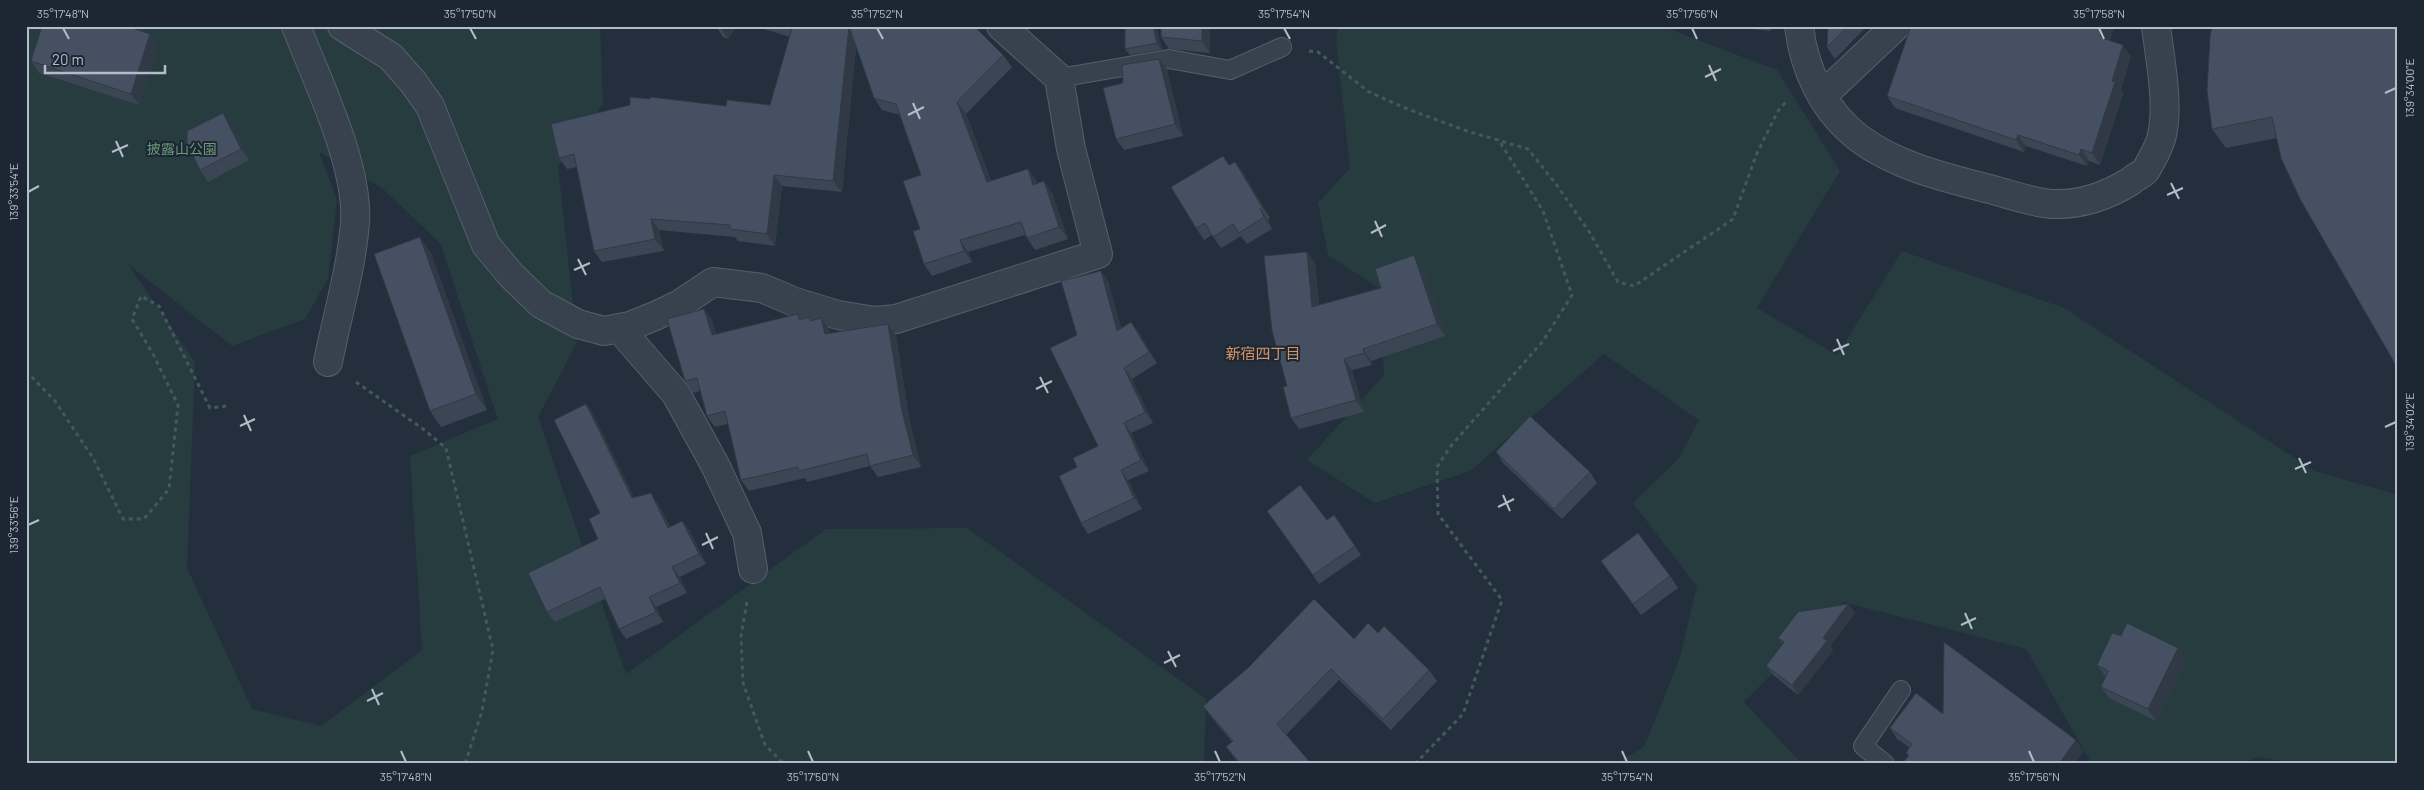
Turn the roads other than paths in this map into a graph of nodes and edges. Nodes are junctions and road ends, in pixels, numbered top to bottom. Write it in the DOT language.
graph roads {
  1 [pos="296,26"];
  2 [pos="342,26"];
  3 [pos="1002,26"];
  4 [pos="1799,26"];
  5 [pos="1896,26"];
  6 [pos="2156,26"];
  7 [pos="1282,47"];
  8 [pos="1059,78"];
  9 [pos="1816,85"];
  10 [pos="619,328"];
  11 [pos="328,362"];
  12 [pos="753,569"];
  13 [pos="1901,690"];
  14 [pos="1886,764"];
  1 -- 11 [label="street"];
  2 -- 10 [label="street"];
  3 -- 8 [label="street"];
  4 -- 9 [label="street"];
  5 -- 9 [label="street"];
  6 -- 9 [label="street"];
  7 -- 8 [label="lane"];
  8 -- 10 [label="street"];
  10 -- 12 [label="street"];
  13 -- 14 [label="lane"];
}
